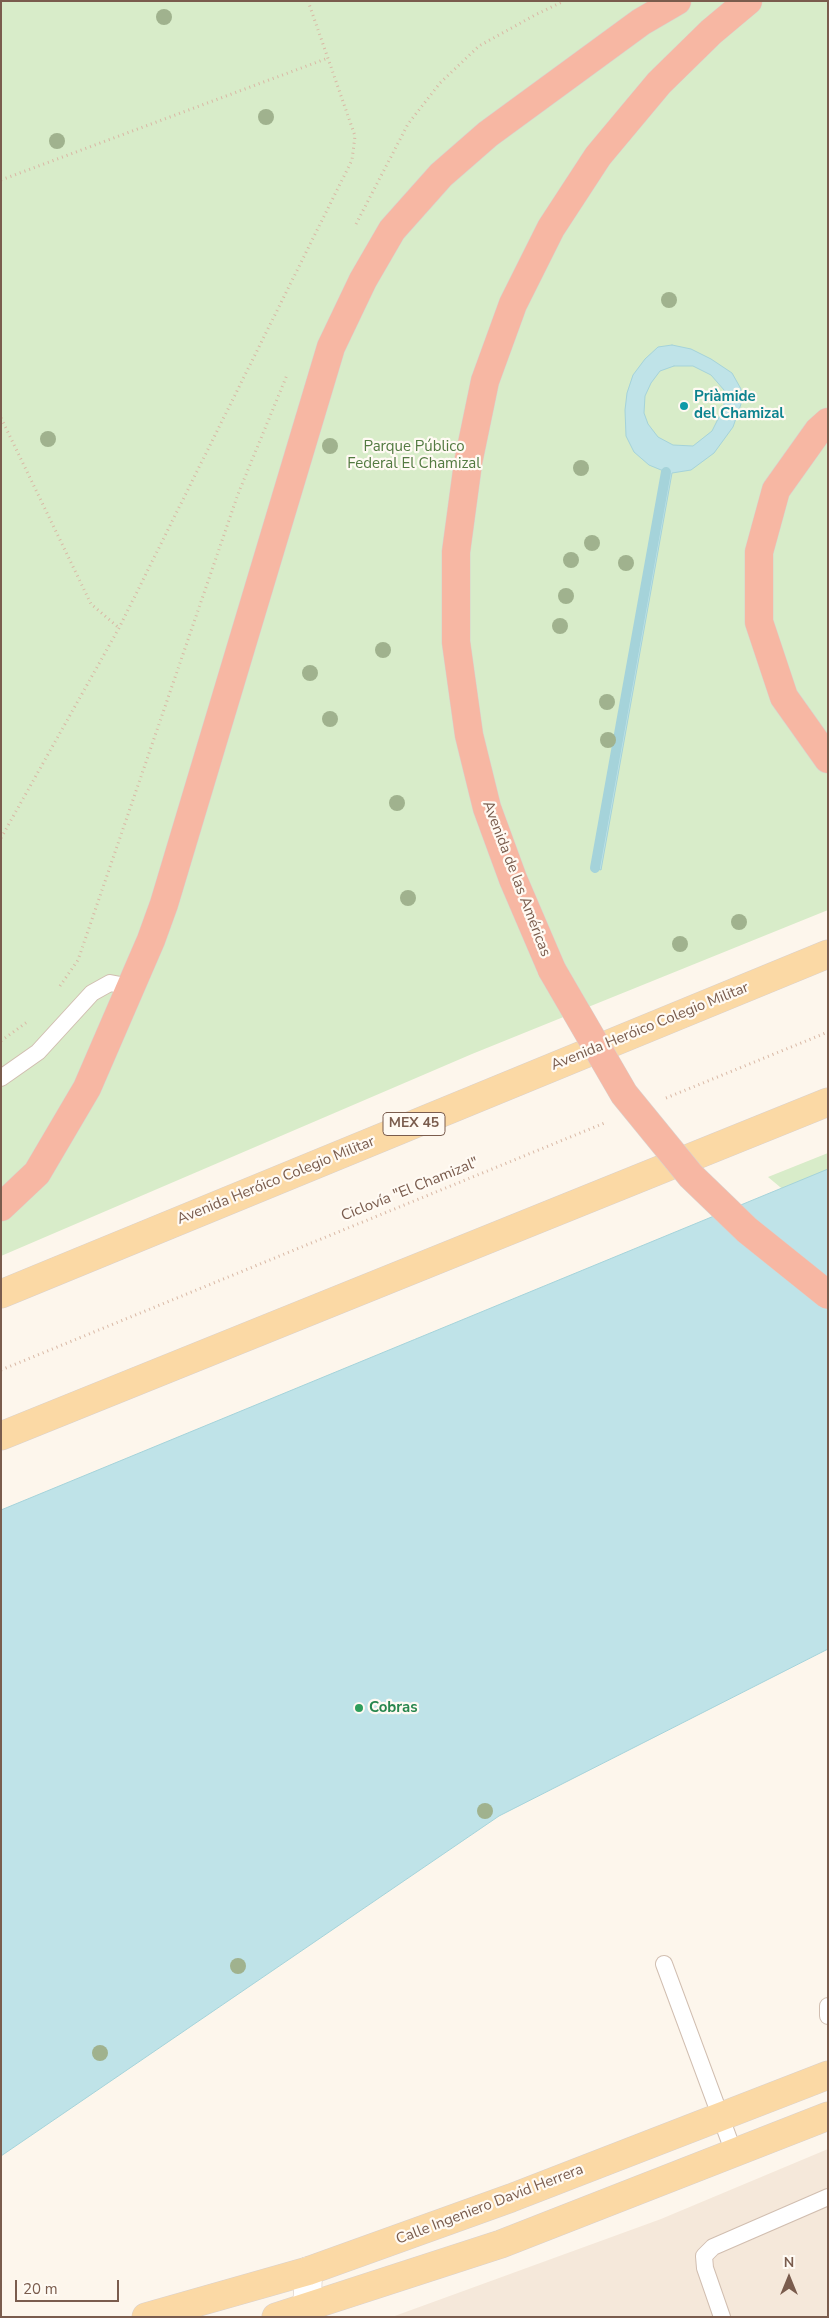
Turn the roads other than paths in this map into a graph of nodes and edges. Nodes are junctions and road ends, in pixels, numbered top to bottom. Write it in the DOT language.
graph roads {
  1 [pos="677,1"];
  2 [pos="748,1"];
  3 [pos="828,422"];
  4 [pos="828,759"];
  5 [pos="828,954"];
  6 [pos="131,987"];
  7 [pos="1,1078"];
  8 [pos="828,1102"];
  9 [pos="1,1207"];
  10 [pos="1,1294"];
  11 [pos="828,1295"];
  12 [pos="1,1436"];
  13 [pos="664,1964"];
  14 [pos="828,2006"];
  15 [pos="828,2016"];
  16 [pos="828,2075"];
  17 [pos="721,2115"];
  18 [pos="828,2116"];
  19 [pos="734,2153"];
  20 [pos="828,2196"];
  21 [pos="308,2271"];
  22 [pos="308,2312"];
  23 [pos="146,2317"];
  24 [pos="276,2317"];
  25 [pos="722,2317"];
  1 -- 6 [label="highway"];
  2 -- 11 [label="highway, Avenida de las Américas, bridge"];
  3 -- 4 [label="highway"];
  5 -- 10 [label="main road, Avenida Heróico Colegio Militar / MEX 45"];
  6 -- 7 [label="lane"];
  6 -- 9 [label="highway"];
  8 -- 12 [label="main road"];
  13 -- 17 [label="lane"];
  14 -- 15 [label="lane"];
  16 -- 17 [label="main road, Calle Ingeniero David Herrera"];
  17 -- 19 [label="lane"];
  17 -- 21 [label="main road, Calle Ingeniero David Herrera"];
  18 -- 19 [label="main road"];
  19 -- 22 [label="main road"];
  20 -- 25 [label="lane"];
  21 -- 22 [label="street"];
  21 -- 23 [label="main road, Calle Ingeniero David Herrera"];
  22 -- 24 [label="main road"];
}
